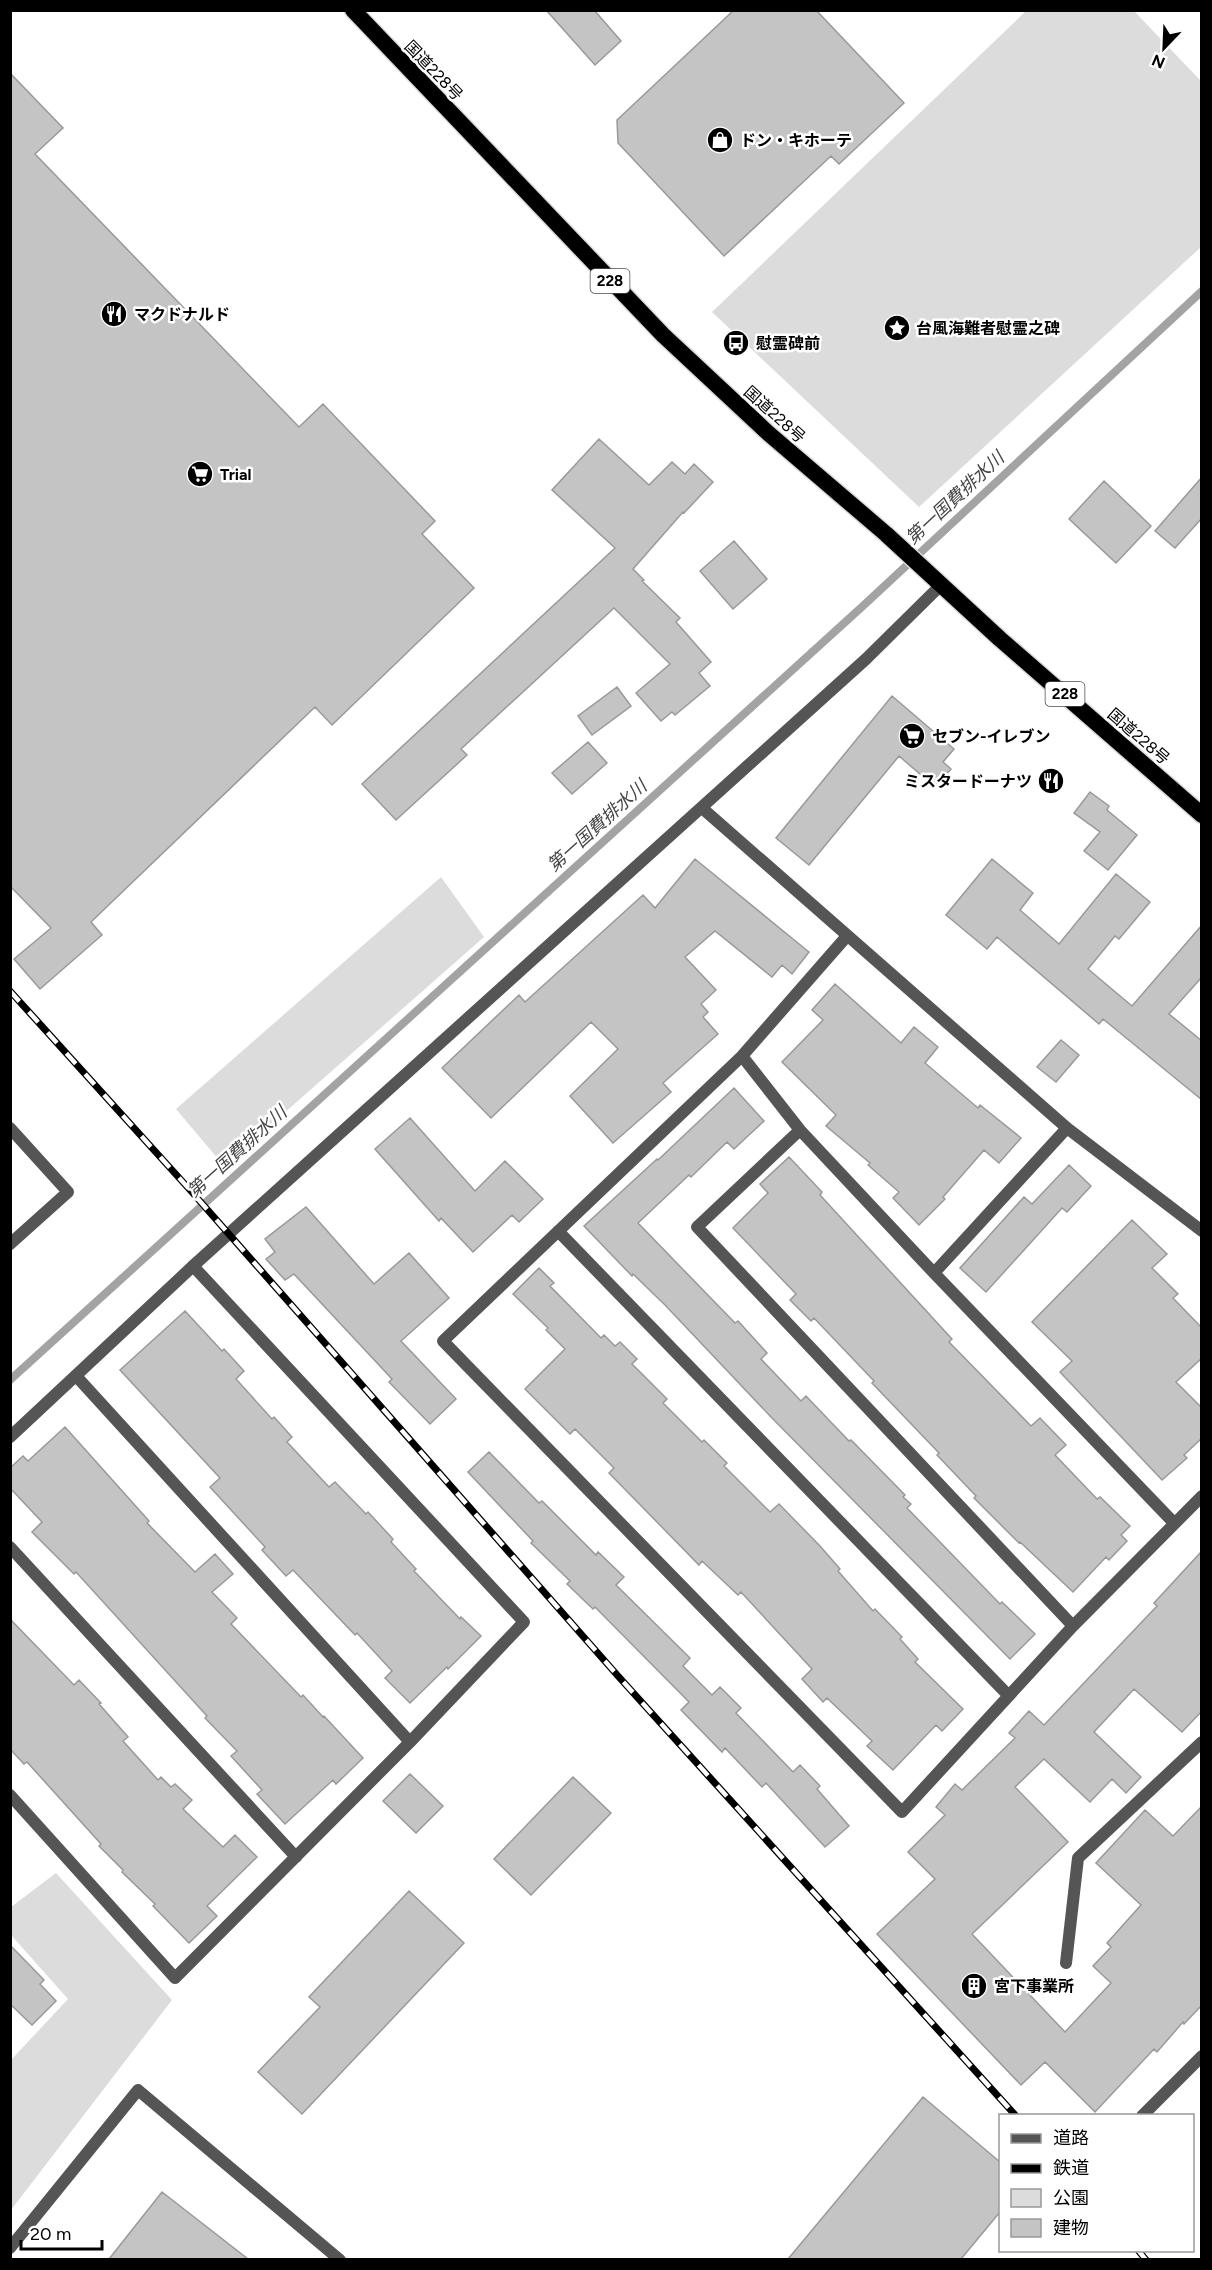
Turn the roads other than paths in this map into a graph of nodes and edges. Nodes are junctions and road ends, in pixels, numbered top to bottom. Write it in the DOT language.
graph roads {
  1 [pos="353,10"];
  2 [pos="941,585"];
  3 [pos="702,808"];
  4 [pos="1202,815"];
  5 [pos="847,936"];
  6 [pos="742,1056"];
  7 [pos="10,1128"];
  8 [pos="1067,1128"];
  9 [pos="800,1130"];
  10 [pos="558,1231"];
  11 [pos="1202,1231"];
  12 [pos="10,1244"];
  13 [pos="193,1266"];
  14 [pos="934,1273"];
  15 [pos="77,1377"];
  16 [pos="10,1437"];
  17 [pos="1202,1496"];
  18 [pos="1174,1523"];
  19 [pos="10,1547"];
  20 [pos="1073,1626"];
  21 [pos="1009,1696"];
  22 [pos="410,1742"];
  23 [pos="1202,1742"];
  24 [pos="10,1796"];
  25 [pos="296,1857"];
  26 [pos="1066,1963"];
  27 [pos="1202,2056"];
  28 [pos="1143,2114"];
  29 [pos="10,2248"];
  30 [pos="340,2259"];
  1 -- 2 [label="highway, 国道228号 / 228"];
  2 -- 3 [label="street"];
  2 -- 4 [label="highway, 国道228号 / 228"];
  3 -- 5 [label="street"];
  3 -- 13 [label="street"];
  5 -- 6 [label="street"];
  5 -- 8 [label="street"];
  6 -- 9 [label="street"];
  6 -- 10 [label="street"];
  7 -- 12 [label="street"];
  8 -- 11 [label="street"];
  8 -- 14 [label="street"];
  9 -- 14 [label="street"];
  9 -- 20 [label="street"];
  10 -- 21 [label="street"];
  10 -- 21 [label="street"];
  13 -- 15 [label="street"];
  13 -- 22 [label="street"];
  14 -- 18 [label="street"];
  15 -- 16 [label="street"];
  15 -- 22 [label="street"];
  17 -- 18 [label="street"];
  18 -- 20 [label="street"];
  19 -- 25 [label="street"];
  20 -- 21 [label="street"];
  22 -- 25 [label="street"];
  23 -- 26 [label="street"];
  24 -- 25 [label="street"];
  27 -- 28 [label="street"];
  29 -- 30 [label="street"];
}
